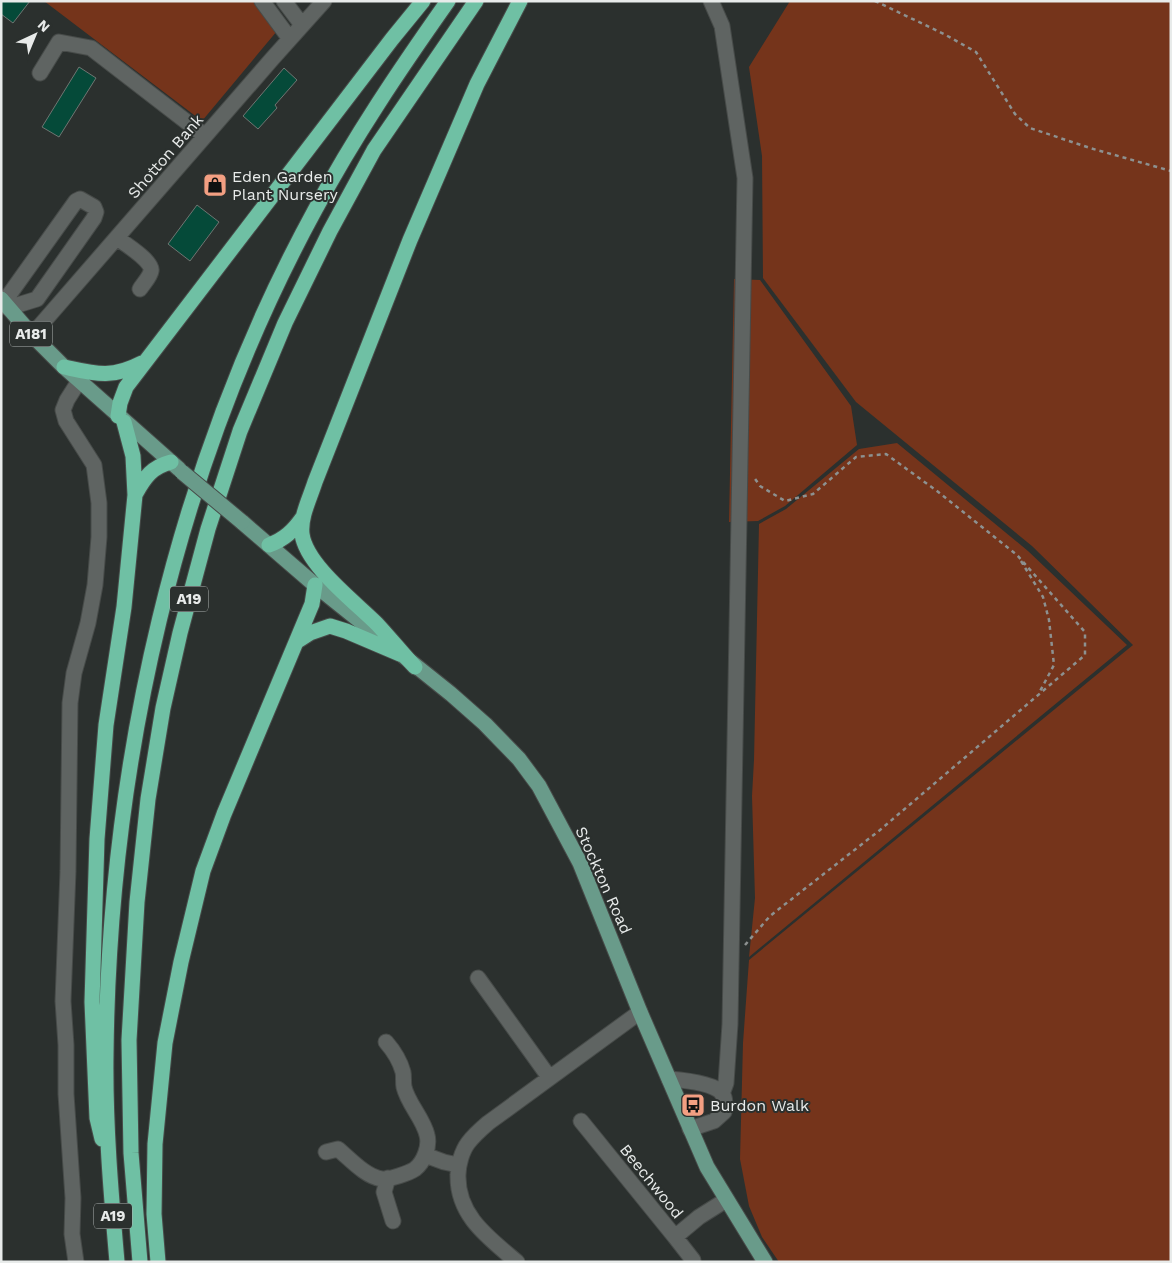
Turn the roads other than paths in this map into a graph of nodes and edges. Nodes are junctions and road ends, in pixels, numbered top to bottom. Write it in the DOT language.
graph roads {
  1 [pos="262,1"];
  2 [pos="284,1"];
  3 [pos="324,1"];
  4 [pos="423,1"];
  5 [pos="448,1"];
  6 [pos="476,1"];
  7 [pos="520,1"];
  8 [pos="711,1"];
  9 [pos="302,25"];
  10 [pos="290,39"];
  11 [pos="40,73"];
  12 [pos="206,136"];
  13 [pos="117,238"];
  14 [pos="140,289"];
  15 [pos="4,303"];
  16 [pos="32,335"];
  17 [pos="145,362"];
  18 [pos="64,367"];
  19 [pos="80,381"];
  20 [pos="121,419"];
  21 [pos="177,467"];
  22 [pos="135,495"];
  23 [pos="303,517"];
  24 [pos="269,545"];
  25 [pos="315,585"];
  26 [pos="296,642"];
  27 [pos="400,654"];
  28 [pos="415,667"];
  29 [pos="478,978"];
  30 [pos="640,1012"];
  31 [pos="386,1042"];
  32 [pos="549,1077"];
  33 [pos="669,1079"];
  34 [pos="722,1094"];
  35 [pos="581,1121"];
  36 [pos="690,1129"];
  37 [pos="326,1152"];
  38 [pos="425,1155"];
  39 [pos="458,1166"];
  40 [pos="110,1169"];
  41 [pos="388,1178"];
  42 [pos="726,1200"];
  43 [pos="393,1221"];
  44 [pos="675,1237"];
  45 [pos="76,1262"];
  46 [pos="117,1262"];
  47 [pos="140,1262"];
  48 [pos="158,1262"];
  49 [pos="517,1262"];
  50 [pos="691,1262"];
  51 [pos="764,1262"];
  1 -- 10 [label="street"];
  2 -- 9 [label="street"];
  3 -- 9 [label="street, Shotton Bank"];
  4 -- 17 [label="highway"];
  5 -- 40 [label="highway, A19"];
  6 -- 47 [label="highway, A19"];
  7 -- 23 [label="highway"];
  8 -- 34 [label="street"];
  9 -- 10 [label="street, Shotton Bank"];
  10 -- 12 [label="street, Shotton Bank"];
  11 -- 12 [label="street"];
  12 -- 13 [label="street, Shotton Bank"];
  13 -- 14 [label="street"];
  13 -- 16 [label="street, Shotton Bank"];
  15 -- 15 [label="street"];
  15 -- 16 [label="main road, A181"];
  16 -- 18 [label="main road, A181"];
  17 -- 18 [label="highway"];
  17 -- 20 [label="highway"];
  18 -- 19 [label="main road, A181"];
  19 -- 20 [label="main road, A181"];
  19 -- 45 [label="street"];
  20 -- 21 [label="main road, A181"];
  20 -- 22 [label="highway"];
  21 -- 22 [label="highway"];
  21 -- 24 [label="main road, A181, bridge"];
  22 -- 40 [label="highway"];
  23 -- 24 [label="highway"];
  23 -- 28 [label="highway"];
  24 -- 25 [label="main road, A181"];
  25 -- 26 [label="highway"];
  25 -- 27 [label="main road, Stockton Road"];
  26 -- 27 [label="highway"];
  26 -- 48 [label="highway"];
  27 -- 28 [label="main road, Stockton Road"];
  28 -- 30 [label="main road, Stockton Road"];
  29 -- 32 [label="street"];
  30 -- 32 [label="street"];
  30 -- 33 [label="main road, Stockton Road"];
  31 -- 38 [label="street"];
  32 -- 39 [label="street"];
  33 -- 34 [label="street"];
  33 -- 36 [label="main road, Stockton Road"];
  34 -- 36 [label="street"];
  35 -- 44 [label="street, Beechwood"];
  36 -- 42 [label="main road, Stockton Road"];
  37 -- 41 [label="street"];
  38 -- 39 [label="street"];
  38 -- 41 [label="street"];
  39 -- 49 [label="street"];
  40 -- 46 [label="highway, A19"];
  41 -- 43 [label="street"];
  42 -- 44 [label="street, Beechwood"];
  42 -- 51 [label="main road, Stockton Road"];
  44 -- 50 [label="street"];
}
